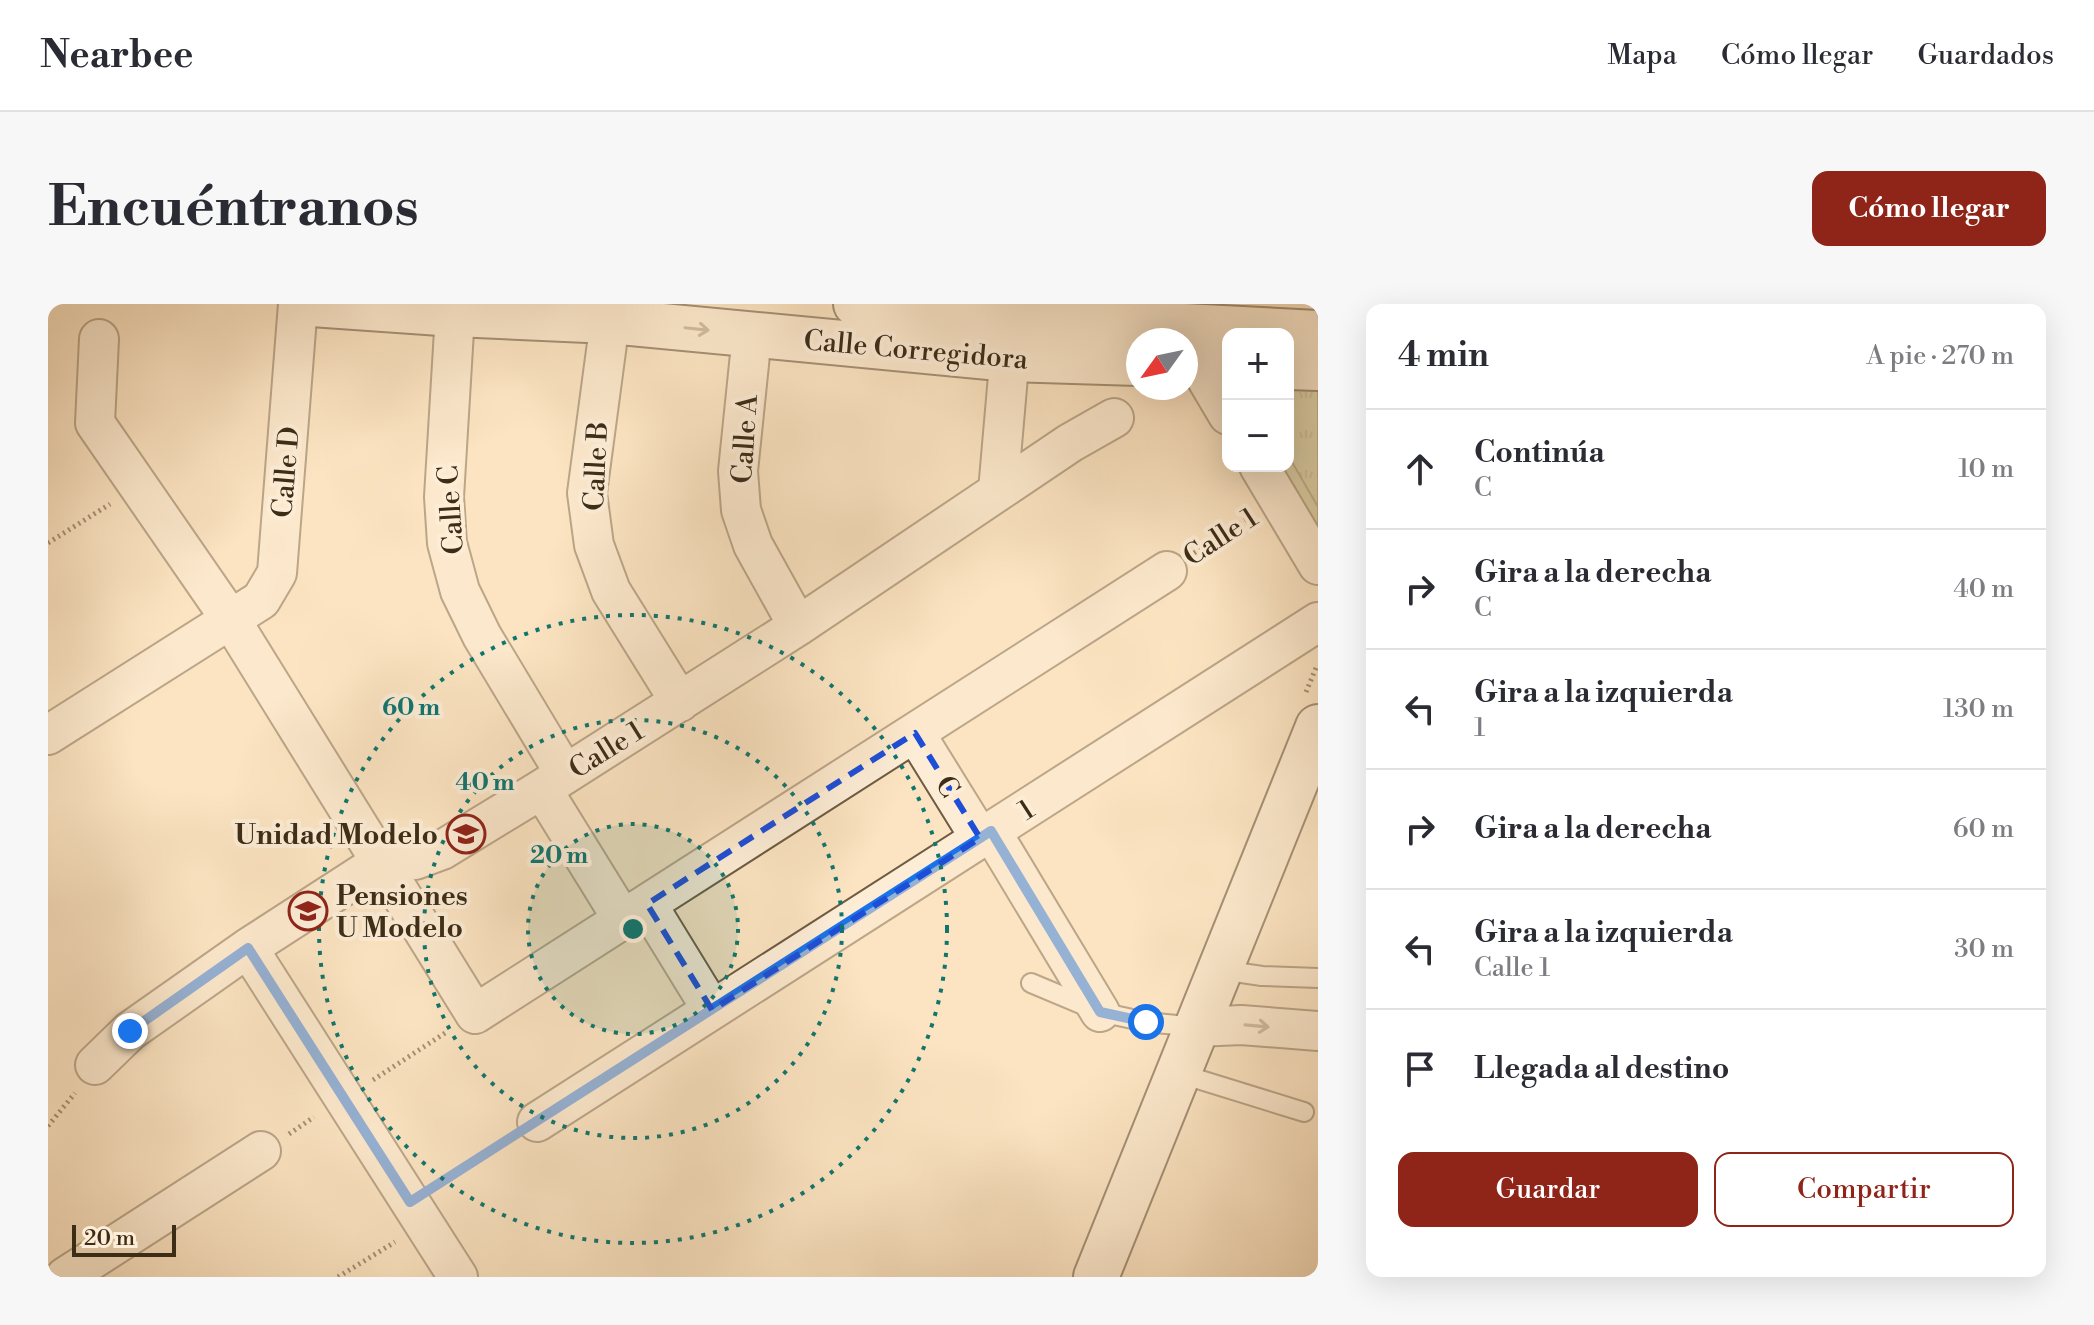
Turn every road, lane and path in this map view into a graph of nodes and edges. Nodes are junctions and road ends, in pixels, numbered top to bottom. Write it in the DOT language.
graph roads {
  1 [pos="298,304"];
  2 [pos="312,304"];
  3 [pos="856,304"];
  4 [pos="610,312"];
  5 [pos="455,314"];
  6 [pos="752,335"];
  7 [pos="1011,338"];
  8 [pos="99,339"];
  9 [pos="1071,341"];
  10 [pos="1304,353"];
  11 [pos="1203,356"];
  12 [pos="1126,359"];
  13 [pos="1222,401"];
  14 [pos="1114,418"];
  15 [pos="1262,472"];
  16 [pos="138,487"];
  17 [pos="998,491"];
  18 [pos="1278,499"];
  19 [pos="48,543"];
  20 [pos="1318,565"];
  21 [pos="1167,571"];
  22 [pos="231,620"];
  23 [pos="1318,622"];
  24 [pos="798,626"];
  25 [pos="680,702"];
  26 [pos="1318,727"];
  27 [pos="915,733"];
  28 [pos="48,735"];
  29 [pos="554,782"];
  30 [pos="1299,820"];
  31 [pos="986,835"];
  32 [pos="381,862"];
  33 [pos="635,912"];
  34 [pos="248,948"];
  35 [pos="1220,970"];
  36 [pos="1318,978"];
  37 [pos="1031,983"];
  38 [pos="712,1010"];
  39 [pos="1100,1012"];
  40 [pos="1197,1027"];
  41 [pos="1318,1031"];
  42 [pos="95,1065"];
  43 [pos="1178,1073"];
  44 [pos="1304,1112"];
  45 [pos="537,1122"];
  46 [pos="261,1151"];
  47 [pos="417,1213"];
  48 [pos="65,1277"];
  49 [pos="338,1277"];
  50 [pos="458,1277"];
  51 [pos="1096,1277"];
  1 -- 22 [label="street, Calle D"];
  2 -- 5 [label="street, Calle Corregidora"];
  3 -- 7 [label="street, Calle Corregidora"];
  4 -- 5 [label="street, Calle Corregidora"];
  4 -- 6 [label="street, Calle Corregidora, one-way"];
  4 -- 25 [label="street, Calle B"];
  5 -- 29 [label="street, Calle C"];
  6 -- 7 [label="street, Calle Corregidora"];
  6 -- 24 [label="street, Calle A"];
  7 -- 9 [label="street, Calle Corregidora"];
  7 -- 17 [label="street"];
  8 -- 16 [label="street"];
  9 -- 11 [label="street, Calle Corregidora"];
  9 -- 12 [label="street, Calle Corregidora"];
  10 -- 11 [label="street, Calle Corregidora"];
  11 -- 13 [label="street"];
  14 -- 17 [label="street, Calle 1"];
  15 -- 18 [label="street"];
  16 -- 19 [label="path"];
  16 -- 22 [label="street"];
  17 -- 24 [label="street, Calle 1"];
  18 -- 20 [label="street"];
  18 -- 21 [label="path, Calle 1"];
  21 -- 27 [label="street, Calle 1"];
  22 -- 28 [label="street"];
  22 -- 32 [label="street"];
  23 -- 31 [label="street, 1"];
  24 -- 25 [label="street, Calle 1"];
  25 -- 29 [label="street, Calle 1"];
  26 -- 30 [label="street"];
  27 -- 31 [label="street, C"];
  27 -- 33 [label="street, Calle 1"];
  29 -- 32 [label="street, Calle 1"];
  29 -- 33 [label="street, Calle C"];
  30 -- 35 [label="street"];
  31 -- 38 [label="street, 1"];
  31 -- 39 [label="street, C"];
  32 -- 33 [label="street, Calle 1"];
  32 -- 34 [label="street, Calle 1"];
  33 -- 38 [label="street, Calle C"];
  34 -- 42 [label="street, Calle 1"];
  34 -- 47 [label="street"];
  35 -- 36 [label="lane"];
  35 -- 40 [label="street"];
  37 -- 39 [label="lane"];
  38 -- 45 [label="street, 1"];
  39 -- 40 [label="lane"];
  40 -- 41 [label="street, one-way"];
  40 -- 43 [label="street"];
  43 -- 44 [label="lane"];
  43 -- 51 [label="street"];
  45 -- 47 [label="path"];
  46 -- 48 [label="street"];
  47 -- 49 [label="path"];
  47 -- 50 [label="street"];
}
